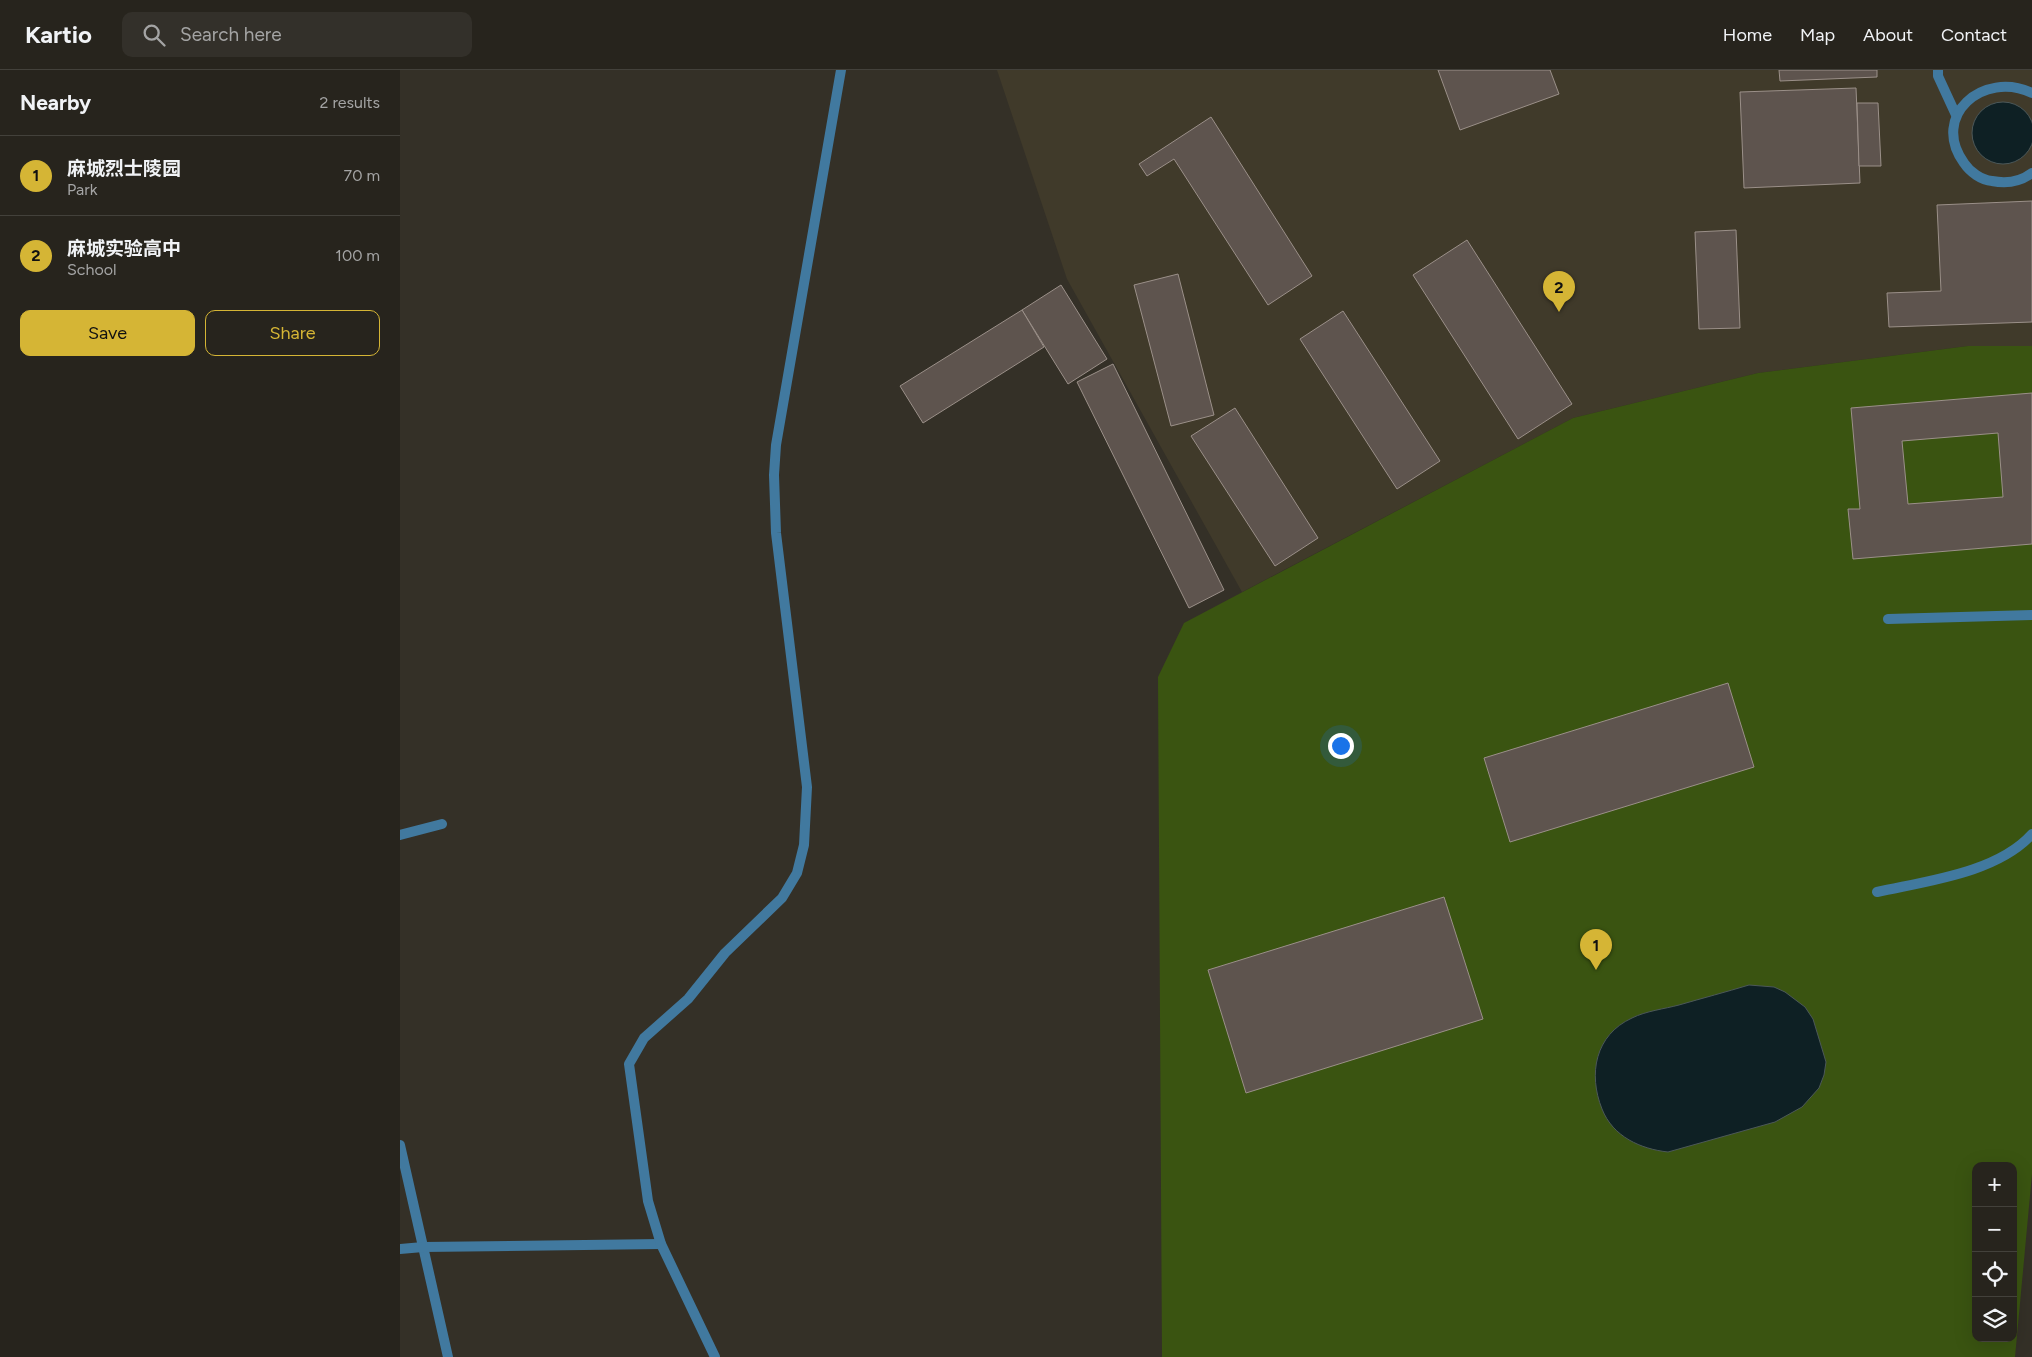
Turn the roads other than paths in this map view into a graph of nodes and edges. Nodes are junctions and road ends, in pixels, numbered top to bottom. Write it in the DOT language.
graph roads {
  1 [pos="841,70"];
  2 [pos="1938,70"];
  3 [pos="2032,93"];
  4 [pos="1956,115"];
  5 [pos="2032,173"];
  6 [pos="2032,615"];
  7 [pos="1888,619"];
  8 [pos="442,824"];
  9 [pos="2032,834"];
  10 [pos="400,835"];
  11 [pos="1877,892"];
  12 [pos="400,1145"];
  13 [pos="660,1244"];
  14 [pos="423,1247"];
  15 [pos="400,1249"];
  16 [pos="448,1357"];
  17 [pos="715,1357"];
  1 -- 13 [label="street"];
  2 -- 4 [label="street"];
  3 -- 4 [label="street"];
  4 -- 5 [label="street"];
  6 -- 7 [label="street"];
  8 -- 10 [label="street"];
  9 -- 11 [label="street"];
  12 -- 14 [label="street"];
  13 -- 14 [label="street"];
  13 -- 17 [label="street"];
  14 -- 15 [label="street"];
  14 -- 16 [label="street"];
}
